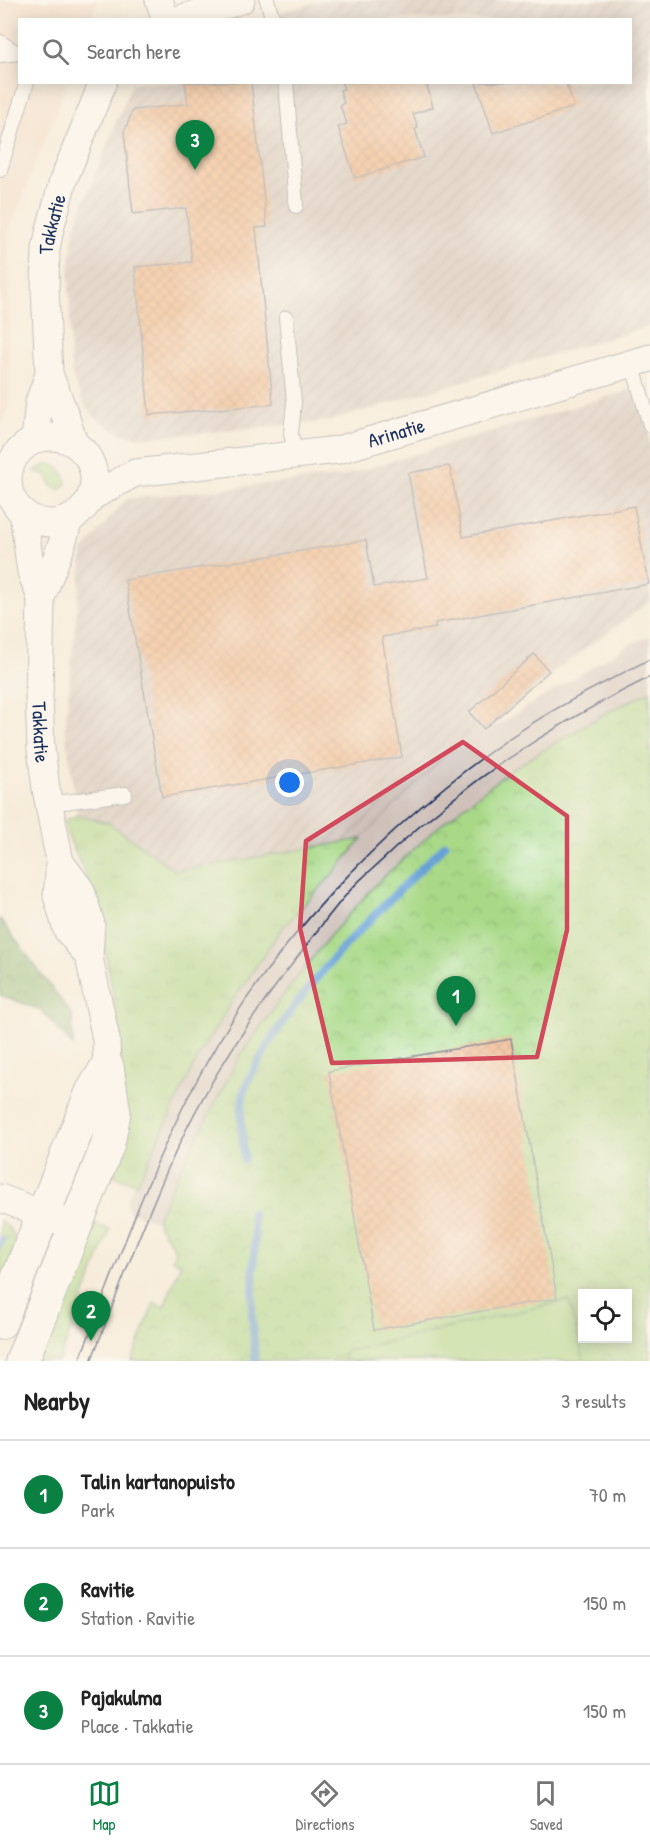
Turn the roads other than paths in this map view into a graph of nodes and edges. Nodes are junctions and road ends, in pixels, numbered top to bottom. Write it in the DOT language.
graph roads {
  1 [pos="159,0"];
  2 [pos="241,0"];
  3 [pos="267,0"];
  4 [pos="165,18"];
  5 [pos="183,18"];
  6 [pos="272,18"];
  7 [pos="0,42"];
  8 [pos="18,53"];
  9 [pos="0,55"];
  10 [pos="26,84"];
  11 [pos="98,84"];
  12 [pos="286,84"];
  13 [pos="0,170"];
  14 [pos="296,206"];
  15 [pos="286,318"];
  16 [pos="641,360"];
  17 [pos="49,374"];
  18 [pos="648,410"];
  19 [pos="650,425"];
  20 [pos="35,439"];
  21 [pos="74,442"];
  22 [pos="295,455"];
  23 [pos="5,462"];
  24 [pos="91,463"];
  25 [pos="135,473"];
  26 [pos="91,497"];
  27 [pos="23,513"];
  28 [pos="69,519"];
  29 [pos="41,598"];
  30 [pos="125,794"];
  31 [pos="49,804"];
  32 [pos="107,1067"];
  33 [pos="0,1197"];
  34 [pos="43,1214"];
  35 [pos="75,1226"];
  36 [pos="0,1323"];
  37 [pos="22,1361"];
  1 -- 4 [label="street"];
  2 -- 5 [label="street"];
  3 -- 6 [label="lane"];
  7 -- 8 [label="lane"];
  8 -- 9 [label="lane"];
  10 -- 13 [label="lane"];
  11 -- 17 [label="street, Takkatie"];
  12 -- 14 [label="lane"];
  15 -- 22 [label="lane"];
  16 -- 18 [label="lane"];
  16 -- 22 [label="street, Arinatie"];
  17 -- 20 [label="street, Takkatie"];
  17 -- 21 [label="street, Takkatie"];
  18 -- 19 [label="lane"];
  20 -- 21 [label="street"];
  20 -- 23 [label="street"];
  21 -- 24 [label="street"];
  22 -- 25 [label="street, Arinatie"];
  23 -- 27 [label="street"];
  24 -- 25 [label="street, Arinatie"];
  24 -- 26 [label="street"];
  25 -- 26 [label="street, Arinatie"];
  26 -- 28 [label="street"];
  27 -- 28 [label="street"];
  27 -- 29 [label="street, Takkatie"];
  28 -- 29 [label="street, Takkatie"];
  29 -- 31 [label="street, Takkatie"];
  30 -- 31 [label="lane"];
  31 -- 32 [label="street, Takkatie"];
  32 -- 34 [label="street"];
  32 -- 35 [label="street"];
  33 -- 34 [label="street"];
  34 -- 35 [label="street"];
  34 -- 36 [label="street"];
  35 -- 37 [label="street"];
}
